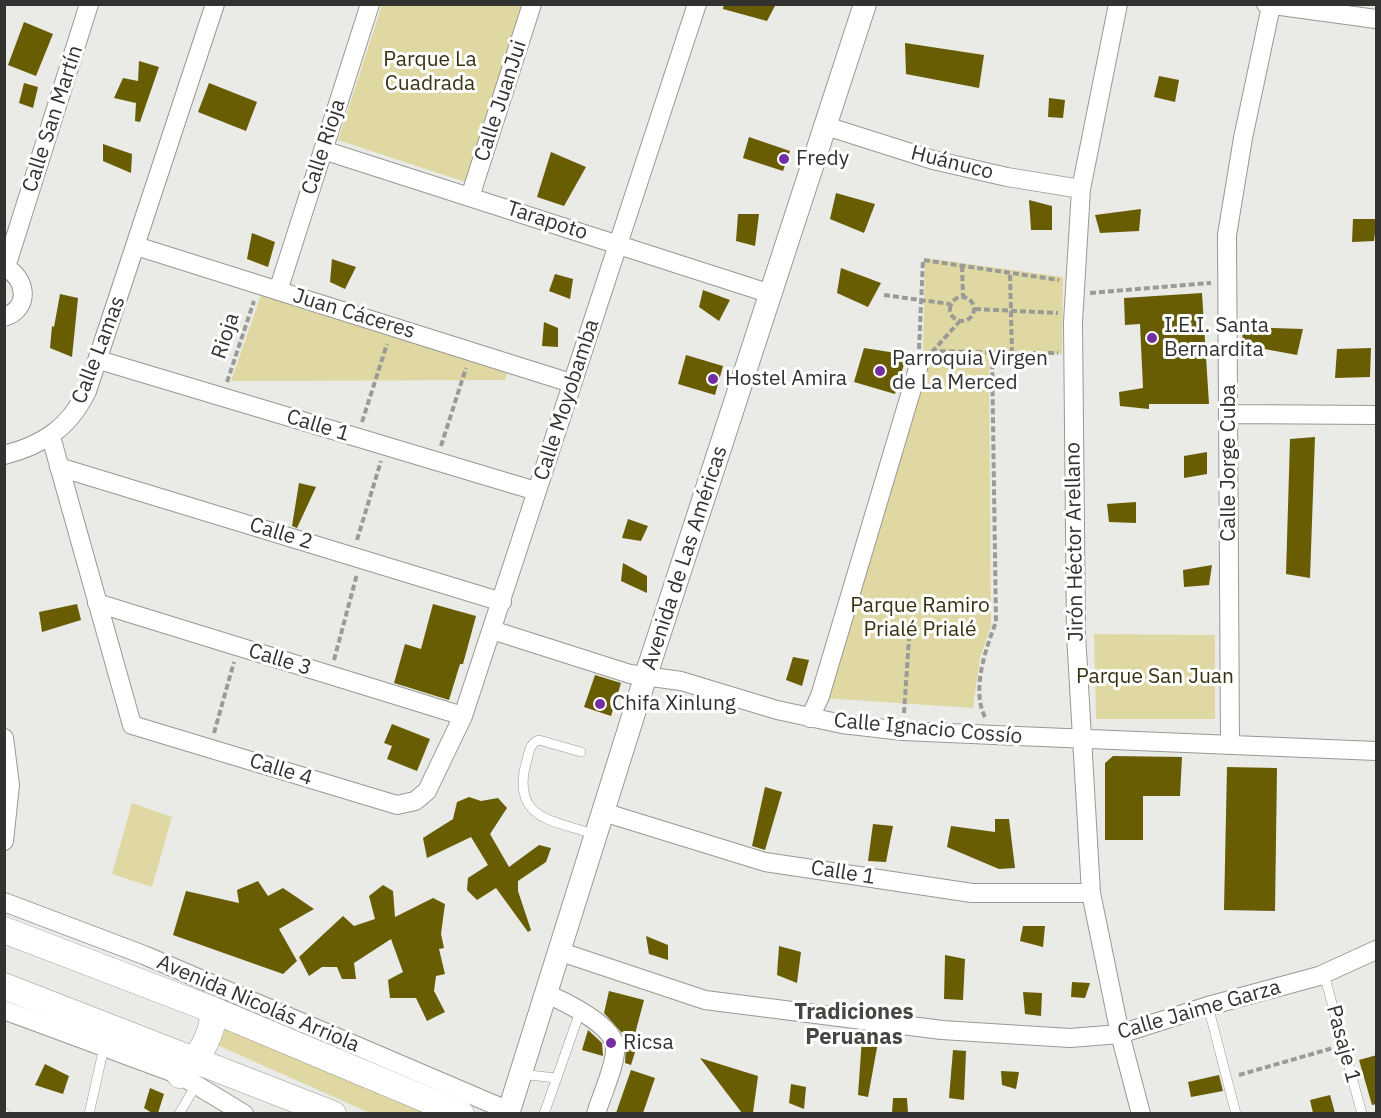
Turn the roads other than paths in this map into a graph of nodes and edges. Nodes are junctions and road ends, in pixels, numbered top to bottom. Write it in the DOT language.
graph roads {
  1 [pos="89,4"];
  2 [pos="215,4"];
  3 [pos="370,4"];
  4 [pos="532,4"];
  5 [pos="697,4"];
  6 [pos="865,4"];
  7 [pos="1118,4"];
  8 [pos="1269,5"];
  9 [pos="1377,19"];
  10 [pos="826,126"];
  11 [pos="323,150"];
  12 [pos="1081,189"];
  13 [pos="470,197"];
  14 [pos="618,244"];
  15 [pos="136,246"];
  16 [pos="5,267"];
  17 [pos="278,291"];
  18 [pos="771,294"];
  19 [pos="4,317"];
  20 [pos="919,358"];
  21 [pos="99,360"];
  22 [pos="571,383"];
  23 [pos="1229,414"];
  24 [pos="1377,415"];
  25 [pos="51,437"];
  26 [pos="4,455"];
  27 [pos="59,467"];
  28 [pos="536,491"];
  29 [pos="502,602"];
  30 [pos="97,603"];
  31 [pos="492,630"];
  32 [pos="646,675"];
  33 [pos="463,716"];
  34 [pos="810,718"];
  35 [pos="4,738"];
  36 [pos="1082,740"];
  37 [pos="1230,745"];
  38 [pos="1377,751"];
  39 [pos="581,752"];
  40 [pos="427,791"];
  41 [pos="603,812"];
  42 [pos="596,835"];
  43 [pos="4,841"];
  44 [pos="1091,893"];
  45 [pos="4,902"];
  46 [pos="4,930"];
  47 [pos="1377,950"];
  48 [pos="558,951"];
  49 [pos="1324,974"];
  50 [pos="545,993"];
  51 [pos="1208,1006"];
  52 [pos="5,1008"];
  53 [pos="581,1009"];
  54 [pos="213,1010"];
  55 [pos="1119,1034"];
  56 [pos="105,1047"];
  57 [pos="190,1073"];
  58 [pos="520,1074"];
  59 [pos="556,1078"];
  60 [pos="509,1112"];
  61 [pos="89,1113"];
  62 [pos="179,1113"];
  63 [pos="244,1113"];
  64 [pos="333,1113"];
  65 [pos="461,1113"];
  66 [pos="544,1113"];
  67 [pos="596,1113"];
  68 [pos="1141,1113"];
  69 [pos="1236,1113"];
  70 [pos="1362,1113"];
  1 -- 16 [label="street, Calle San Martín"];
  2 -- 15 [label="street, Calle Lamas"];
  3 -- 11 [label="street, Calle Rioja"];
  4 -- 13 [label="street, Calle JuanJui"];
  5 -- 14 [label="street, Calle Moyobamba"];
  6 -- 10 [label="street, Avenida de Las Américas"];
  7 -- 12 [label="street, Jirón Héctor Arellano"];
  8 -- 9 [label="street"];
  8 -- 23 [label="street, Calle Jorge Cuba"];
  10 -- 12 [label="street, Huánuco"];
  10 -- 18 [label="street, Avenida de Las Américas"];
  11 -- 13 [label="street, Tarapoto"];
  11 -- 17 [label="street, Calle Rioja"];
  12 -- 36 [label="street, Jirón Héctor Arellano"];
  13 -- 14 [label="street, Tarapoto"];
  14 -- 18 [label="street, Tarapoto"];
  14 -- 22 [label="street, Calle Moyobamba"];
  15 -- 17 [label="street, Juan Cáceres"];
  15 -- 21 [label="street, Calle Lamas"];
  16 -- 19 [label="street, Calle San Martín"];
  17 -- 22 [label="street, Juan Cáceres"];
  18 -- 32 [label="street, Avenida de Las Américas"];
  20 -- 34 [label="street"];
  21 -- 25 [label="street, Calle Lamas"];
  21 -- 28 [label="street, Calle 1"];
  22 -- 28 [label="street, Calle Moyobamba"];
  23 -- 24 [label="street"];
  23 -- 37 [label="street, Calle Jorge Cuba"];
  25 -- 26 [label="street"];
  25 -- 27 [label="street"];
  27 -- 29 [label="street, Calle 2"];
  27 -- 30 [label="street"];
  28 -- 29 [label="street, Calle Moyobamba"];
  29 -- 31 [label="street, Calle Moyobamba"];
  30 -- 33 [label="street, Calle 3"];
  30 -- 40 [label="street, Calle 4"];
  31 -- 32 [label="street, Calle Ignacio Cossío"];
  31 -- 33 [label="street, Calle Moyobamba"];
  32 -- 34 [label="street, Calle Ignacio Cossío"];
  32 -- 41 [label="street, Avenida de Las Américas"];
  33 -- 40 [label="street, Calle Moyobamba"];
  34 -- 36 [label="street, Calle Ignacio Cossío"];
  35 -- 43 [label="street"];
  36 -- 37 [label="street, Calle Ignacio Cossío"];
  36 -- 44 [label="street, Jirón Héctor Arellano"];
  37 -- 38 [label="street, Calle Ignacio Cossío"];
  39 -- 42 [label="lane"];
  41 -- 42 [label="street, Avenida de Las Américas"];
  41 -- 44 [label="street, Calle 1"];
  42 -- 48 [label="street, Avenida de Las Américas"];
  44 -- 55 [label="street, Jirón Héctor Arellano"];
  45 -- 60 [label="street, Avenida Nicolás Arriola"];
  46 -- 54 [label="main road, Avenida Nicolás Arriola"];
  47 -- 49 [label="street, Calle Jaime Garza"];
  48 -- 50 [label="street, Avenida de Las Américas"];
  48 -- 55 [label="street, Calle Jaime Garza"];
  49 -- 51 [label="street, Calle Jaime Garza"];
  49 -- 70 [label="lane, Pasaje 1"];
  50 -- 53 [label="street"];
  50 -- 58 [label="street, Avenida de Las Américas"];
  51 -- 55 [label="street, Calle Jaime Garza"];
  51 -- 69 [label="lane"];
  52 -- 56 [label="street"];
  52 -- 57 [label="main road"];
  53 -- 59 [label="lane"];
  53 -- 67 [label="street"];
  54 -- 57 [label="main road"];
  54 -- 65 [label="main road, Avenida Nicolás Arriola"];
  55 -- 68 [label="street, Jirón Héctor Arellano"];
  56 -- 57 [label="street"];
  56 -- 61 [label="lane"];
  57 -- 62 [label="lane"];
  57 -- 63 [label="street"];
  57 -- 64 [label="main road"];
  58 -- 59 [label="lane"];
  58 -- 60 [label="street, Avenida de Las Américas"];
  59 -- 66 [label="lane"];
}
